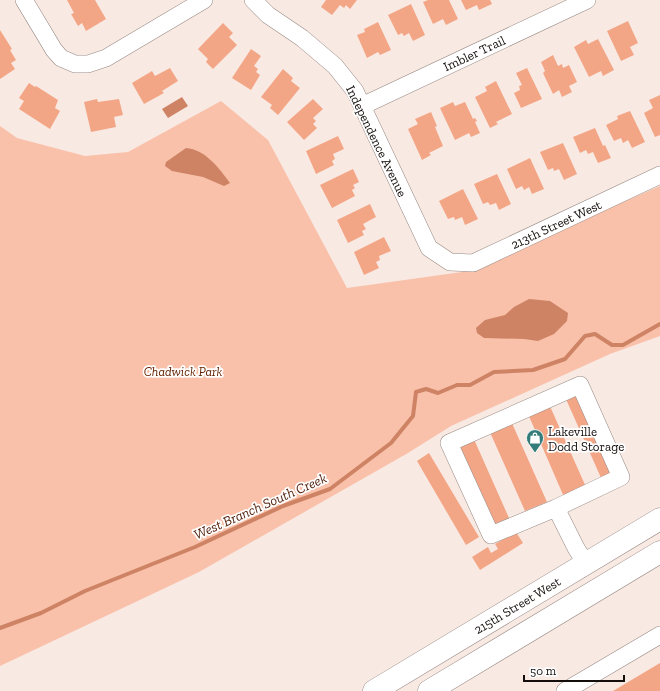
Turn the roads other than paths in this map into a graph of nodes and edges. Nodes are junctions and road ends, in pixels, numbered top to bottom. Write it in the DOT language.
graph roads {
  1 [pos="24,0"];
  2 [pos="204,0"];
  3 [pos="253,0"];
  4 [pos="587,0"];
  5 [pos="362,106"];
  6 [pos="660,175"];
  7 [pos="450,262"];
  8 [pos="556,508"];
  9 [pos="660,519"];
  10 [pos="660,552"];
  11 [pos="586,564"];
  12 [pos="660,634"];
  13 [pos="374,691"];
  14 [pos="429,691"];
  15 [pos="565,691"];
  1 -- 2 [label="street"];
  3 -- 5 [label="street, Independence Avenue"];
  4 -- 5 [label="street, Imbler Trail"];
  5 -- 7 [label="street, Independence Avenue"];
  6 -- 7 [label="street, 213th Street West"];
  8 -- 8 [label="street"];
  8 -- 11 [label="street"];
  9 -- 11 [label="main road, 215th Street West"];
  10 -- 14 [label="main road"];
  11 -- 13 [label="main road, 215th Street West"];
  12 -- 15 [label="street"];
}
